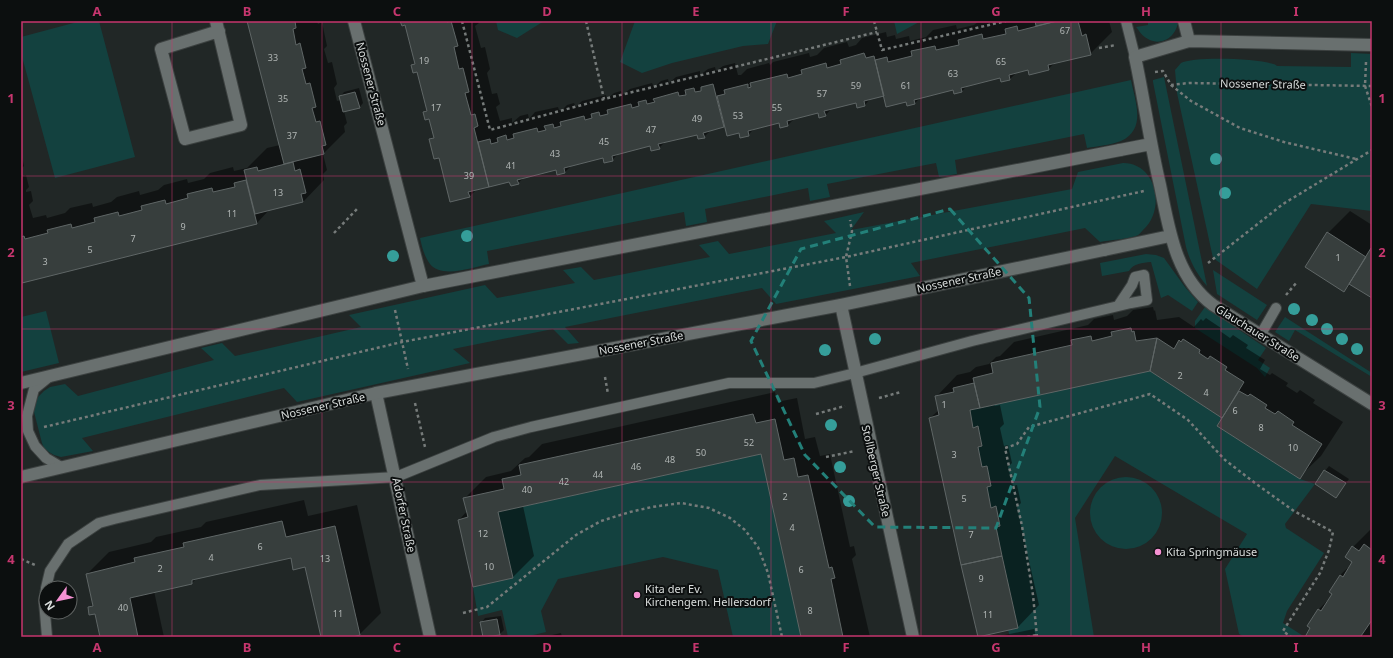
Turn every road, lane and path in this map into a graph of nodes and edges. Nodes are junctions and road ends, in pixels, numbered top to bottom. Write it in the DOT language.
graph roads {
  1 [pos="354,21"];
  2 [pos="462,21"];
  3 [pos="586,21"];
  4 [pos="874,21"];
  5 [pos="1006,21"];
  6 [pos="1126,21"];
  7 [pos="1184,21"];
  8 [pos="218,26"];
  9 [pos="877,32"];
  10 [pos="1189,41"];
  11 [pos="1372,45"];
  12 [pos="1135,57"];
  13 [pos="1366,60"];
  14 [pos="1163,71"];
  15 [pos="1170,86"];
  16 [pos="1365,86"];
  17 [pos="1372,86"];
  18 [pos="604,99"];
  19 [pos="1372,107"];
  20 [pos="1151,144"];
  21 [pos="1372,147"];
  22 [pos="1372,150"];
  23 [pos="1356,159"];
  24 [pos="1146,190"];
  25 [pos="847,203"];
  26 [pos="358,209"];
  27 [pos="334,233"];
  28 [pos="1170,236"];
  29 [pos="846,257"];
  30 [pos="1208,263"];
  31 [pos="423,286"];
  32 [pos="391,294"];
  33 [pos="846,304"];
  34 [pos="1118,306"];
  35 [pos="1276,308"];
  36 [pos="1261,334"];
  37 [pos="402,342"];
  38 [pos="855,373"];
  39 [pos="50,376"];
  40 [pos="21,383"];
  41 [pos="412,386"];
  42 [pos="376,393"];
  43 [pos="1372,404"];
  44 [pos="28,431"];
  45 [pos="871,447"];
  46 [pos="826,457"];
  47 [pos="429,464"];
  48 [pos="61,467"];
  49 [pos="21,477"];
  50 [pos="396,477"];
  51 [pos="48,580"];
  52 [pos="463,613"];
  53 [pos="46,620"];
  54 [pos="1037,636"];
  55 [pos="47,637"];
  56 [pos="430,637"];
  57 [pos="782,637"];
  58 [pos="913,637"];
  59 [pos="1027,637"];
  60 [pos="1291,637"];
  1 -- 31 [label="street, Nossener Straße"];
  2 -- 18 [label="path"];
  3 -- 18 [label="path"];
  4 -- 9 [label="path"];
  5 -- 9 [label="path"];
  6 -- 12 [label="lane"];
  7 -- 10 [label="street"];
  8 -- 8 [label="street"];
  9 -- 18 [label="path"];
  10 -- 11 [label="street"];
  10 -- 12 [label="street"];
  12 -- 20 [label="street"];
  13 -- 16 [label="path"];
  14 -- 15 [label="path"];
  15 -- 16 [label="path, Nossener Straße"];
  15 -- 23 [label="path"];
  16 -- 17 [label="path, Nossener Straße"];
  16 -- 19 [label="path"];
  20 -- 25 [label="street"];
  20 -- 28 [label="street"];
  21 -- 22 [label="path"];
  22 -- 23 [label="path"];
  23 -- 30 [label="path"];
  24 -- 29 [label="path"];
  25 -- 29 [label="path"];
  25 -- 31 [label="street"];
  26 -- 27 [label="path"];
  28 -- 33 [label="street, Nossener Straße"];
  28 -- 36 [label="street, Glauchauer Straße"];
  29 -- 33 [label="path"];
  29 -- 37 [label="path"];
  31 -- 32 [label="street"];
  32 -- 37 [label="path"];
  32 -- 39 [label="street"];
  33 -- 38 [label="street, Stollberger Straße"];
  33 -- 41 [label="street, Nossener Straße"];
  34 -- 38 [label="lane"];
  35 -- 36 [label="lane"];
  36 -- 43 [label="street, Glauchauer Straße"];
  37 -- 41 [label="path"];
  37 -- 44 [label="path"];
  38 -- 45 [label="street, Stollberger Straße"];
  38 -- 47 [label="lane"];
  39 -- 40 [label="street"];
  39 -- 44 [label="lane"];
  41 -- 42 [label="street, Nossener Straße"];
  41 -- 47 [label="path"];
  42 -- 48 [label="street, Nossener Straße"];
  42 -- 50 [label="street, Adorfer Straße"];
  44 -- 48 [label="lane"];
  45 -- 46 [label="path"];
  45 -- 58 [label="street, Stollberger Straße"];
  47 -- 50 [label="lane"];
  48 -- 49 [label="street, Nossener Straße"];
  50 -- 51 [label="lane"];
  50 -- 56 [label="street, Adorfer Straße"];
  52 -- 57 [label="path"];
  53 -- 55 [label="lane"];
  54 -- 59 [label="path"];
  54 -- 60 [label="path"];
}
